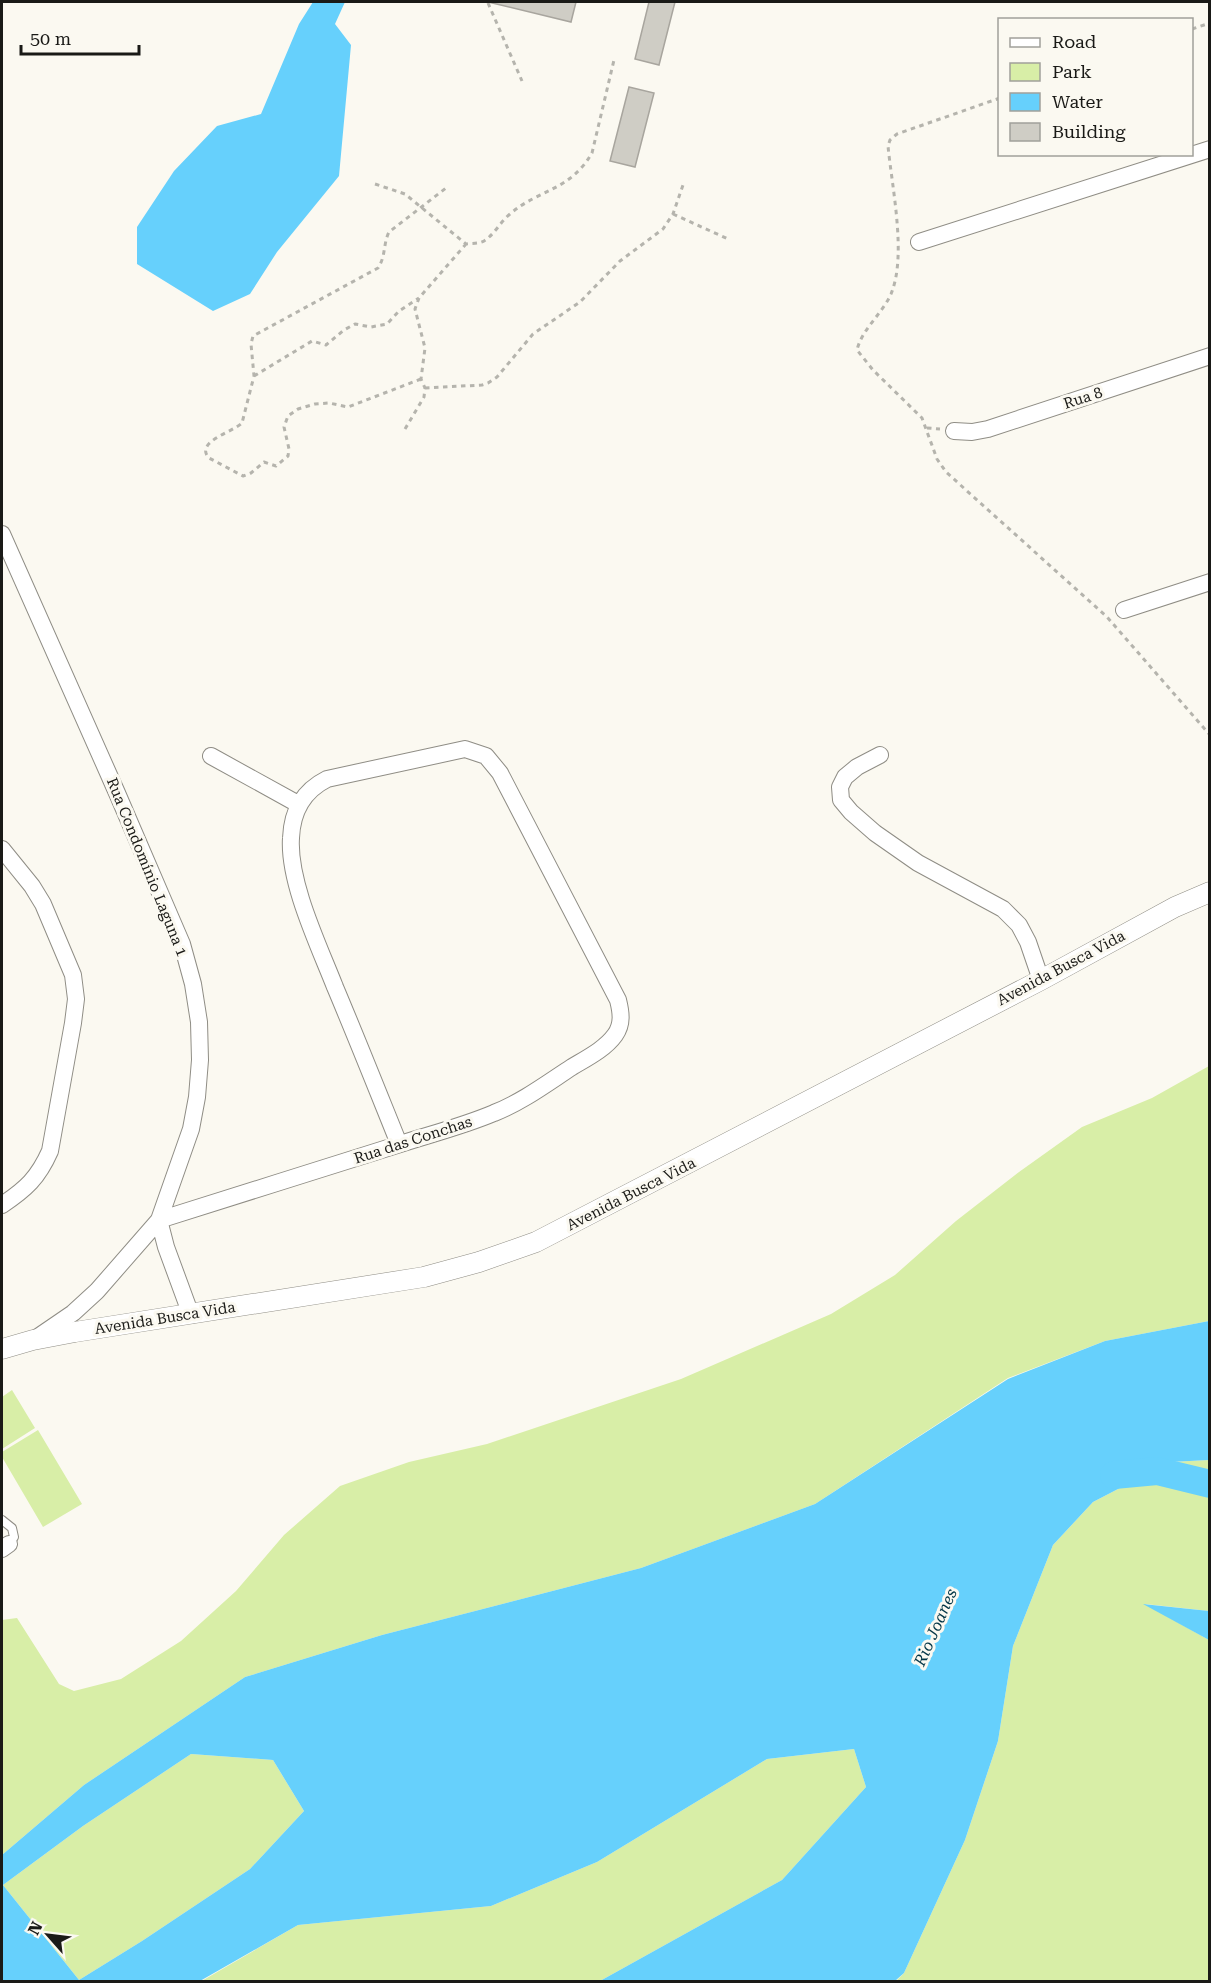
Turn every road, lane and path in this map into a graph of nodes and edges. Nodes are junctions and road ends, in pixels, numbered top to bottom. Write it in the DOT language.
graph roads {
  1 [pos="488,3"];
  2 [pos="1209,23"];
  3 [pos="1193,28"];
  4 [pos="614,60"];
  5 [pos="522,81"];
  6 [pos="998,98"];
  7 [pos="1209,149"];
  8 [pos="1193,154"];
  9 [pos="1187,156"];
  10 [pos="375,184"];
  11 [pos="683,185"];
  12 [pos="446,188"];
  13 [pos="420,208"];
  14 [pos="673,214"];
  15 [pos="728,239"];
  16 [pos="919,242"];
  17 [pos="466,244"];
  18 [pos="419,298"];
  19 [pos="1209,356"];
  20 [pos="254,376"];
  21 [pos="421,379"];
  22 [pos="424,388"];
  23 [pos="405,429"];
  24 [pos="954,431"];
  25 [pos="2,534"];
  26 [pos="1209,582"];
  27 [pos="1124,610"];
  28 [pos="1209,735"];
  29 [pos="880,755"];
  30 [pos="211,756"];
  31 [pos="298,804"];
  32 [pos="2,849"];
  33 [pos="1209,892"];
  34 [pos="1041,980"];
  35 [pos="399,1144"];
  36 [pos="2,1205"];
  37 [pos="159,1220"];
  38 [pos="191,1315"];
  39 [pos="33,1340"];
  40 [pos="2,1349"];
  41 [pos="2,1520"];
  42 [pos="5,1547"];
  1 -- 5 [label="path"];
  2 -- 3 [label="path"];
  4 -- 17 [label="path"];
  6 -- 28 [label="path"];
  7 -- 8 [label="street"];
  9 -- 16 [label="street"];
  10 -- 13 [label="path"];
  11 -- 14 [label="path"];
  12 -- 13 [label="path"];
  13 -- 17 [label="path"];
  13 -- 20 [label="path"];
  14 -- 15 [label="path"];
  14 -- 22 [label="path"];
  17 -- 18 [label="path"];
  18 -- 20 [label="path"];
  18 -- 21 [label="path"];
  19 -- 24 [label="street, Rua 8"];
  20 -- 21 [label="path"];
  21 -- 22 [label="path"];
  22 -- 23 [label="path"];
  25 -- 37 [label="street, Rua Condomínio Laguna 1"];
  26 -- 27 [label="street"];
  29 -- 34 [label="street"];
  30 -- 31 [label="street"];
  31 -- 35 [label="street"];
  31 -- 35 [label="street, Rua das Conchas"];
  32 -- 36 [label="street"];
  33 -- 34 [label="street, Avenida Busca Vida"];
  34 -- 38 [label="street, Avenida Busca Vida"];
  35 -- 37 [label="street, Rua das Conchas"];
  37 -- 38 [label="street"];
  37 -- 39 [label="street, Rua Condomínio Laguna 1"];
  38 -- 39 [label="street, Avenida Busca Vida"];
  39 -- 40 [label="street, Avenida Busca Vida"];
  41 -- 42 [label="lane"];
}
